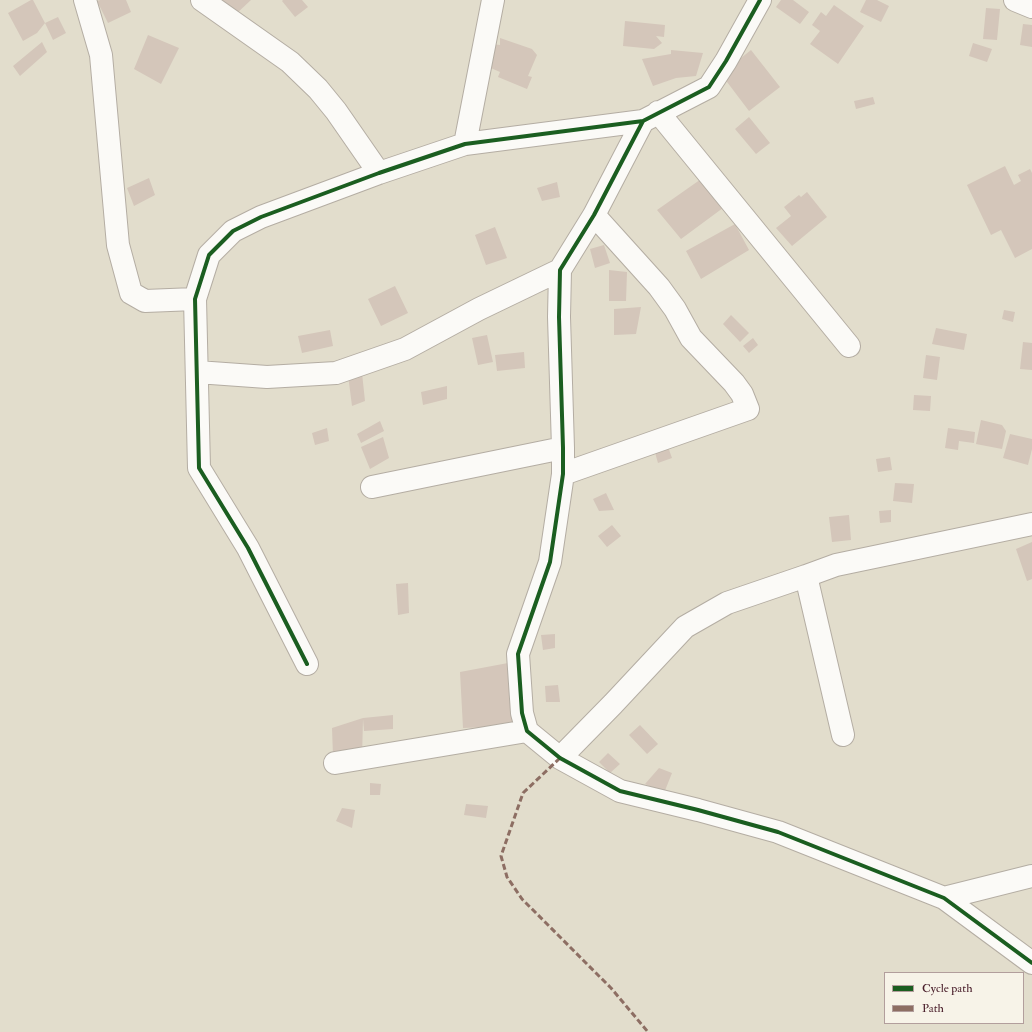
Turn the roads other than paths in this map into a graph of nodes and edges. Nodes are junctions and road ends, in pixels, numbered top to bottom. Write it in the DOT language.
graph roads {
  1 [pos="85,0"];
  2 [pos="202,0"];
  3 [pos="493,0"];
  4 [pos="760,0"];
  5 [pos="1015,0"];
  6 [pos="1032,7"];
  7 [pos="650,117"];
  8 [pos="465,144"];
  9 [pos="379,174"];
  10 [pos="594,215"];
  11 [pos="560,270"];
  12 [pos="195,299"];
  13 [pos="849,346"];
  14 [pos="197,372"];
  15 [pos="563,448"];
  16 [pos="563,474"];
  17 [pos="372,487"];
  18 [pos="1032,524"];
  19 [pos="806,576"];
  20 [pos="307,664"];
  21 [pos="527,731"];
  22 [pos="843,735"];
  23 [pos="560,758"];
  24 [pos="335,762"];
  25 [pos="1032,876"];
  26 [pos="944,898"];
  27 [pos="1032,963"];
  1 -- 12 [label="street"];
  2 -- 9 [label="street"];
  3 -- 8 [label="street"];
  4 -- 7 [label="street"];
  5 -- 6 [label="street"];
  7 -- 8 [label="street"];
  7 -- 10 [label="street"];
  7 -- 13 [label="street"];
  8 -- 9 [label="street"];
  9 -- 12 [label="street"];
  10 -- 11 [label="street"];
  10 -- 16 [label="street"];
  11 -- 14 [label="street"];
  11 -- 15 [label="street"];
  12 -- 14 [label="street"];
  14 -- 20 [label="street"];
  15 -- 16 [label="street"];
  15 -- 17 [label="street"];
  16 -- 21 [label="street"];
  18 -- 19 [label="street"];
  19 -- 22 [label="street"];
  19 -- 23 [label="street"];
  21 -- 23 [label="street"];
  21 -- 24 [label="street"];
  23 -- 26 [label="street"];
  25 -- 26 [label="street"];
  26 -- 27 [label="street"];
}
